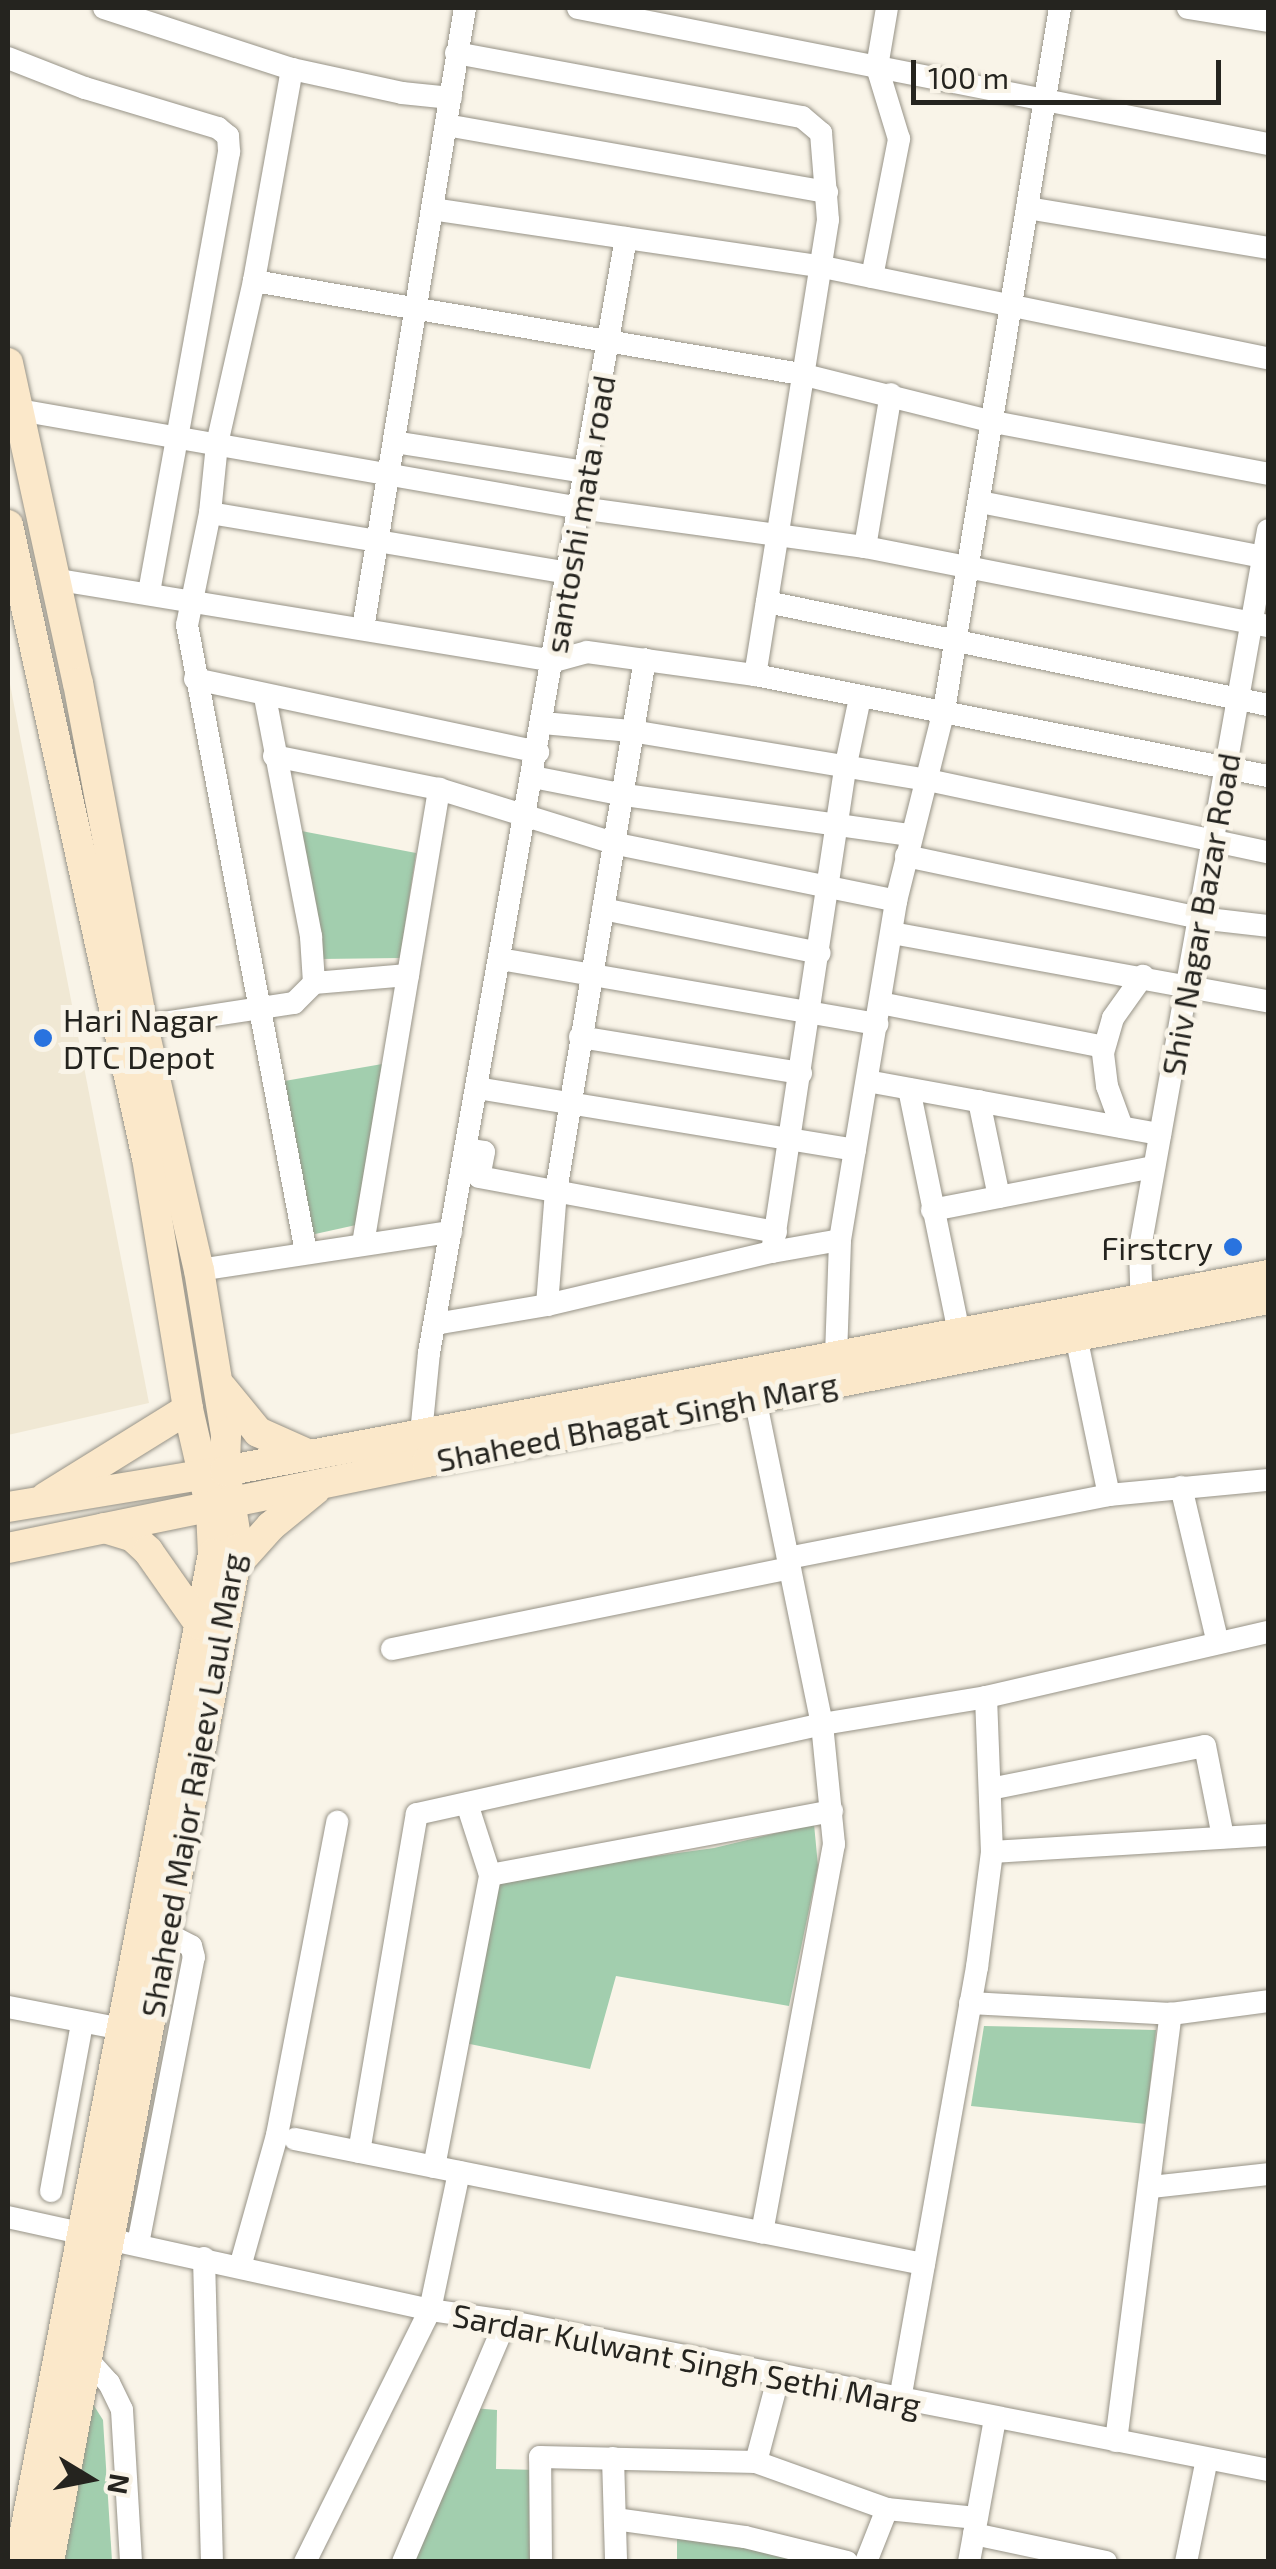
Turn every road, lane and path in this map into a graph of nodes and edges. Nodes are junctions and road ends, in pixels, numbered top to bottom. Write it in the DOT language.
graph roads {
  1 [pos="104,8"];
  2 [pos="466,8"];
  3 [pos="578,8"];
  4 [pos="884,8"];
  5 [pos="1060,8"];
  6 [pos="1188,8"];
  7 [pos="675,18"];
  8 [pos="1268,21"];
  9 [pos="456,53"];
  10 [pos="8,58"];
  11 [pos="877,68"];
  12 [pos="292,69"];
  13 [pos="450,98"];
  14 [pos="1042,99"];
  15 [pos="446,126"];
  16 [pos="1268,144"];
  17 [pos="828,192"];
  18 [pos="1027,208"];
  19 [pos="432,209"];
  20 [pos="626,238"];
  21 [pos="1268,248"];
  22 [pos="818,266"];
  23 [pos="872,278"];
  24 [pos="254,281"];
  25 [pos="1014,306"];
  26 [pos="417,309"];
  27 [pos="609,344"];
  28 [pos="1268,358"];
  29 [pos="8,362"];
  30 [pos="800,374"];
  31 [pos="891,394"];
  32 [pos="19,410"];
  33 [pos="994,422"];
  34 [pos="176,436"];
  35 [pos="394,442"];
  36 [pos="218,444"];
  37 [pos="586,472"];
  38 [pos="1268,474"];
  39 [pos="388,476"];
  40 [pos="980,502"];
  41 [pos="580,508"];
  42 [pos="210,513"];
  43 [pos="8,524"];
  44 [pos="1268,530"];
  45 [pos="775,533"];
  46 [pos="378,538"];
  47 [pos="865,547"];
  48 [pos="1266,558"];
  49 [pos="968,565"];
  50 [pos="568,573"];
  51 [pos="52,579"];
  52 [pos="148,593"];
  53 [pos="191,599"];
  54 [pos="767,602"];
  55 [pos="1260,624"];
  56 [pos="363,628"];
  57 [pos="955,641"];
  58 [pos="645,659"];
  59 [pos="554,661"];
  60 [pos="754,675"];
  61 [pos="195,679"];
  62 [pos="265,696"];
  63 [pos="860,698"];
  64 [pos="1238,700"];
  65 [pos="1268,705"];
  66 [pos="944,710"];
  67 [pos="543,723"];
  68 [pos="631,731"];
  69 [pos="538,752"];
  70 [pos="274,756"];
  71 [pos="1226,768"];
  72 [pos="845,769"];
  73 [pos="533,776"];
  74 [pos="1268,776"];
  75 [pos="928,780"];
  76 [pos="439,789"];
  77 [pos="625,795"];
  78 [pos="527,819"];
  79 [pos="838,825"];
  80 [pos="1213,842"];
  81 [pos="617,844"];
  82 [pos="908,846"];
  83 [pos="1268,852"];
  84 [pos="830,890"];
  85 [pos="896,901"];
  86 [pos="604,909"];
  87 [pos="1199,918"];
  88 [pos="1268,926"];
  89 [pos="892,933"];
  90 [pos="820,953"];
  91 [pos="500,960"];
  92 [pos="408,975"];
  93 [pos="592,975"];
  94 [pos="1142,976"];
  95 [pos="314,983"];
  96 [pos="1188,986"];
  97 [pos="1268,1002"];
  98 [pos="262,1007"];
  99 [pos="810,1013"];
  100 [pos="878,1014"];
  101 [pos="143,1026"];
  102 [pos="580,1038"];
  103 [pos="1104,1047"];
  104 [pos="801,1073"];
  105 [pos="867,1081"];
  106 [pos="477,1088"];
  107 [pos="909,1089"];
  108 [pos="979,1101"];
  109 [pos="573,1104"];
  110 [pos="1122,1127"];
  111 [pos="1160,1134"];
  112 [pos="790,1138"];
  113 [pos="466,1149"];
  114 [pos="855,1150"];
  115 [pos="1154,1167"];
  116 [pos="556,1191"];
  117 [pos="998,1197"];
  118 [pos="932,1210"];
  119 [pos="451,1232"];
  120 [pos="840,1240"];
  121 [pos="774,1242"];
  122 [pos="363,1244"];
  123 [pos="306,1252"];
  124 [pos="199,1270"];
  125 [pos="1268,1274"];
  126 [pos="1268,1299"];
  127 [pos="547,1305"];
  128 [pos="1141,1310"];
  129 [pos="435,1324"];
  130 [pos="959,1332"];
  131 [pos="1076,1336"];
  132 [pos="836,1356"];
  133 [pos="214,1377"];
  134 [pos="755,1398"];
  135 [pos="188,1408"];
  136 [pos="420,1434"];
  137 [pos="310,1455"];
  138 [pos="214,1473"];
  139 [pos="1268,1480"];
  140 [pos="1181,1487"];
  141 [pos="317,1488"];
  142 [pos="1109,1495"];
  143 [pos="39,1502"];
  144 [pos="8,1507"];
  145 [pos="221,1507"];
  146 [pos="104,1528"];
  147 [pos="8,1548"];
  148 [pos="789,1563"];
  149 [pos="236,1565"];
  150 [pos="200,1625"];
  151 [pos="1268,1632"];
  152 [pos="1218,1644"];
  153 [pos="392,1650"];
  154 [pos="986,1697"];
  155 [pos="822,1724"];
  156 [pos="990,1788"];
  157 [pos="467,1804"];
  158 [pos="832,1812"];
  159 [pos="337,1822"];
  160 [pos="1268,1835"];
  161 [pos="1224,1837"];
  162 [pos="992,1852"];
  163 [pos="490,1875"];
  164 [pos="1268,2001"];
  165 [pos="970,2002"];
  166 [pos="8,2007"];
  167 [pos="1170,2014"];
  168 [pos="82,2023"];
  169 [pos="122,2029"];
  170 [pos="294,2139"];
  171 [pos="359,2152"];
  172 [pos="434,2167"];
  173 [pos="459,2172"];
  174 [pos="1268,2174"];
  175 [pos="1151,2187"];
  176 [pos="52,2191"];
  177 [pos="8,2218"];
  178 [pos="762,2232"];
  179 [pos="110,2238"];
  180 [pos="204,2258"];
  181 [pos="924,2264"];
  182 [pos="240,2267"];
  183 [pos="430,2310"];
  184 [pos="506,2321"];
  185 [pos="89,2361"];
  186 [pos="778,2375"];
  187 [pos="900,2399"];
  188 [pos="995,2418"];
  189 [pos="1116,2441"];
  190 [pos="614,2458"];
  191 [pos="1207,2459"];
  192 [pos="756,2462"];
  193 [pos="1268,2470"];
  194 [pos="887,2509"];
  195 [pos="614,2519"];
  196 [pos="975,2526"];
  197 [pos="793,2556"];
  198 [pos="1101,2561"];
  199 [pos="20,2562"];
  200 [pos="50,2562"];
  201 [pos="131,2562"];
  202 [pos="212,2562"];
  203 [pos="305,2562"];
  204 [pos="403,2562"];
  205 [pos="541,2562"];
  206 [pos="616,2562"];
  207 [pos="847,2562"];
  208 [pos="866,2562"];
  209 [pos="969,2562"];
  210 [pos="1186,2562"];
  1 -- 12 [label="street"];
  2 -- 9 [label="street"];
  3 -- 7 [label="street"];
  4 -- 11 [label="street"];
  5 -- 14 [label="street"];
  6 -- 8 [label="street"];
  7 -- 11 [label="street"];
  9 -- 13 [label="street"];
  9 -- 17 [label="street"];
  10 -- 34 [label="street"];
  11 -- 14 [label="street"];
  11 -- 23 [label="street"];
  12 -- 13 [label="street"];
  12 -- 24 [label="street"];
  13 -- 15 [label="street"];
  14 -- 16 [label="street"];
  14 -- 18 [label="street"];
  15 -- 17 [label="street"];
  15 -- 19 [label="street"];
  17 -- 22 [label="street"];
  18 -- 21 [label="street"];
  18 -- 25 [label="street"];
  19 -- 20 [label="street"];
  19 -- 26 [label="street"];
  20 -- 22 [label="street"];
  20 -- 27 [label="street, santoshi mata road"];
  22 -- 23 [label="street"];
  22 -- 30 [label="street"];
  23 -- 25 [label="street"];
  24 -- 26 [label="street"];
  24 -- 36 [label="street"];
  25 -- 28 [label="street"];
  25 -- 33 [label="street"];
  26 -- 27 [label="street"];
  26 -- 35 [label="street"];
  27 -- 30 [label="street"];
  27 -- 37 [label="street, santoshi mata road"];
  29 -- 32 [label="street, Shaheed Major Rajeev Laul Marg"];
  30 -- 31 [label="street"];
  30 -- 45 [label="street"];
  31 -- 33 [label="street"];
  31 -- 47 [label="street"];
  32 -- 34 [label="street"];
  32 -- 51 [label="street, Shaheed Major Rajeev Laul Marg"];
  33 -- 38 [label="street"];
  33 -- 40 [label="street"];
  34 -- 36 [label="street"];
  34 -- 52 [label="street"];
  35 -- 37 [label="street"];
  35 -- 39 [label="street"];
  36 -- 39 [label="street"];
  36 -- 42 [label="street"];
  37 -- 41 [label="street, santoshi mata road"];
  39 -- 41 [label="street"];
  39 -- 46 [label="street"];
  40 -- 48 [label="street"];
  40 -- 49 [label="street"];
  41 -- 45 [label="street"];
  41 -- 50 [label="street, santoshi mata road"];
  42 -- 46 [label="street"];
  42 -- 53 [label="street"];
  43 -- 135 [label="street, Shaheed Major Rajeev Laul Marg"];
  44 -- 48 [label="street, Shiv Nagar Bazar Road"];
  45 -- 47 [label="street"];
  45 -- 54 [label="street"];
  46 -- 50 [label="street"];
  46 -- 56 [label="street"];
  47 -- 49 [label="street"];
  48 -- 55 [label="street, Shiv Nagar Bazar Road"];
  49 -- 55 [label="street"];
  49 -- 57 [label="street"];
  50 -- 59 [label="street, santoshi mata road"];
  51 -- 52 [label="street"];
  51 -- 101 [label="street, Shaheed Major Rajeev Laul Marg"];
  52 -- 53 [label="street"];
  53 -- 56 [label="street"];
  53 -- 61 [label="street"];
  54 -- 57 [label="street"];
  54 -- 60 [label="street"];
  55 -- 64 [label="street, Shiv Nagar Bazar Road"];
  56 -- 59 [label="street"];
  57 -- 64 [label="street"];
  57 -- 66 [label="street"];
  58 -- 59 [label="street"];
  58 -- 60 [label="street"];
  58 -- 68 [label="street"];
  59 -- 67 [label="street, santoshi mata road"];
  60 -- 63 [label="street"];
  61 -- 62 [label="street"];
  61 -- 98 [label="street"];
  62 -- 69 [label="street"];
  62 -- 70 [label="street"];
  63 -- 66 [label="street"];
  63 -- 72 [label="street"];
  64 -- 65 [label="street"];
  64 -- 71 [label="street, Shiv Nagar Bazar Road"];
  66 -- 71 [label="street"];
  66 -- 75 [label="street"];
  67 -- 68 [label="street"];
  67 -- 69 [label="street, santoshi mata road"];
  68 -- 72 [label="street"];
  68 -- 77 [label="street"];
  69 -- 73 [label="street, santoshi mata road"];
  70 -- 76 [label="street"];
  70 -- 95 [label="street"];
  71 -- 74 [label="street"];
  71 -- 80 [label="street, Shiv Nagar Bazar Road"];
  72 -- 75 [label="street"];
  72 -- 79 [label="street"];
  73 -- 77 [label="street"];
  73 -- 78 [label="street, santoshi mata road"];
  75 -- 80 [label="street"];
  75 -- 82 [label="street"];
  76 -- 78 [label="street"];
  76 -- 92 [label="street"];
  77 -- 79 [label="street"];
  77 -- 81 [label="street"];
  78 -- 81 [label="street"];
  78 -- 91 [label="street, santoshi mata road"];
  79 -- 82 [label="street"];
  79 -- 84 [label="street"];
  80 -- 83 [label="street"];
  80 -- 87 [label="street, Shiv Nagar Bazar Road"];
  81 -- 84 [label="street"];
  81 -- 86 [label="street"];
  82 -- 85 [label="street"];
  82 -- 87 [label="street"];
  84 -- 85 [label="street"];
  84 -- 90 [label="street"];
  85 -- 89 [label="street"];
  86 -- 90 [label="street"];
  86 -- 93 [label="street"];
  87 -- 88 [label="street"];
  87 -- 96 [label="street, Shiv Nagar Bazar Road"];
  89 -- 94 [label="street"];
  89 -- 100 [label="street"];
  90 -- 99 [label="street"];
  91 -- 93 [label="street"];
  91 -- 106 [label="street, santoshi mata road"];
  92 -- 95 [label="street"];
  92 -- 122 [label="street"];
  93 -- 99 [label="street"];
  93 -- 102 [label="street"];
  94 -- 96 [label="street"];
  94 -- 103 [label="street"];
  95 -- 98 [label="street"];
  96 -- 97 [label="street"];
  96 -- 111 [label="street, Shiv Nagar Bazar Road"];
  98 -- 101 [label="street"];
  98 -- 123 [label="street"];
  99 -- 100 [label="street"];
  99 -- 104 [label="street"];
  100 -- 103 [label="street"];
  100 -- 105 [label="street"];
  101 -- 124 [label="street, Shaheed Major Rajeev Laul Marg"];
  102 -- 104 [label="street"];
  102 -- 109 [label="street"];
  103 -- 110 [label="street"];
  104 -- 112 [label="street"];
  105 -- 107 [label="street"];
  105 -- 114 [label="street"];
  106 -- 109 [label="street"];
  106 -- 113 [label="street, santoshi mata road"];
  107 -- 108 [label="street"];
  107 -- 118 [label="street"];
  108 -- 110 [label="street"];
  108 -- 117 [label="street"];
  109 -- 112 [label="street"];
  109 -- 116 [label="street"];
  110 -- 111 [label="street"];
  111 -- 115 [label="street, Shiv Nagar Bazar Road"];
  112 -- 114 [label="street"];
  112 -- 121 [label="street"];
  113 -- 116 [label="street"];
  113 -- 119 [label="street, santoshi mata road"];
  114 -- 120 [label="street"];
  115 -- 117 [label="street"];
  115 -- 128 [label="street, Shiv Nagar Bazar Road"];
  116 -- 121 [label="street"];
  116 -- 127 [label="street"];
  117 -- 118 [label="street"];
  118 -- 130 [label="street"];
  119 -- 122 [label="street"];
  119 -- 129 [label="street, santoshi mata road"];
  120 -- 121 [label="street"];
  120 -- 132 [label="street"];
  121 -- 127 [label="street"];
  122 -- 123 [label="street"];
  123 -- 124 [label="street"];
  124 -- 133 [label="street, Shaheed Major Rajeev Laul Marg"];
  125 -- 128 [label="street, Shaheed Bhagat Singh Marg"];
  126 -- 128 [label="street, Shaheed Bhagat Singh Marg"];
  127 -- 129 [label="street"];
  128 -- 130 [label="street, Shaheed Bhagat Singh Marg"];
  128 -- 131 [label="street, Shaheed Bhagat Singh Marg"];
  129 -- 136 [label="street, santoshi mata road"];
  130 -- 132 [label="street, Shaheed Bhagat Singh Marg"];
  131 -- 134 [label="street, Shaheed Bhagat Singh Marg"];
  131 -- 142 [label="street"];
  132 -- 136 [label="street, Shaheed Bhagat Singh Marg"];
  133 -- 137 [label="street"];
  133 -- 138 [label="street, Shaheed Major Rajeev Laul Marg"];
  134 -- 141 [label="street, Shaheed Bhagat Singh Marg"];
  134 -- 148 [label="street"];
  135 -- 138 [label="street, Shaheed Major Rajeev Laul Marg"];
  135 -- 143 [label="street"];
  136 -- 137 [label="street, Shaheed Bhagat Singh Marg"];
  137 -- 138 [label="street, Shaheed Bhagat Singh Marg"];
  138 -- 143 [label="street, Shaheed Bhagat Singh Marg"];
  138 -- 145 [label="street, Shaheed Major Rajeev Laul Marg"];
  139 -- 140 [label="street"];
  140 -- 142 [label="street"];
  140 -- 152 [label="street"];
  141 -- 145 [label="street, Shaheed Bhagat Singh Marg"];
  141 -- 149 [label="street"];
  142 -- 148 [label="street"];
  143 -- 144 [label="street, Shaheed Bhagat Singh Marg"];
  145 -- 146 [label="street, Shaheed Bhagat Singh Marg"];
  145 -- 149 [label="street, Shaheed Major Rajeev Laul Marg"];
  145 -- 150 [label="street, Shaheed Major Rajeev Laul Marg"];
  146 -- 147 [label="street, Shaheed Bhagat Singh Marg"];
  146 -- 150 [label="street"];
  148 -- 153 [label="street"];
  148 -- 155 [label="street"];
  149 -- 179 [label="street, Shaheed Major Rajeev Laul Marg"];
  150 -- 169 [label="street, Shaheed Major Rajeev Laul Marg"];
  151 -- 152 [label="street"];
  152 -- 154 [label="street"];
  154 -- 155 [label="street"];
  154 -- 156 [label="street"];
  155 -- 157 [label="street"];
  155 -- 158 [label="street"];
  156 -- 161 [label="street"];
  156 -- 162 [label="street"];
  157 -- 163 [label="street"];
  157 -- 171 [label="street"];
  158 -- 163 [label="street"];
  158 -- 178 [label="street"];
  159 -- 182 [label="street"];
  160 -- 161 [label="street"];
  161 -- 162 [label="street"];
  162 -- 165 [label="street"];
  163 -- 172 [label="street"];
  164 -- 167 [label="street"];
  165 -- 167 [label="street"];
  165 -- 181 [label="street"];
  166 -- 168 [label="street"];
  167 -- 175 [label="street"];
  168 -- 169 [label="street"];
  168 -- 176 [label="street"];
  169 -- 179 [label="street, Shaheed Major Rajeev Laul Marg"];
  170 -- 171 [label="street"];
  171 -- 172 [label="street"];
  172 -- 173 [label="street"];
  173 -- 178 [label="street"];
  173 -- 183 [label="street"];
  174 -- 175 [label="street"];
  175 -- 189 [label="street"];
  177 -- 179 [label="street, Sardar Kulwant Singh Sethi Marg"];
  178 -- 181 [label="street"];
  179 -- 180 [label="street, Sardar Kulwant Singh Sethi Marg"];
  179 -- 185 [label="street, Shaheed Major Rajeev Laul Marg"];
  179 -- 199 [label="street, Shaheed Major Rajeev Laul Marg"];
  180 -- 182 [label="street, Sardar Kulwant Singh Sethi Marg"];
  180 -- 202 [label="street"];
  181 -- 187 [label="street"];
  182 -- 183 [label="street, Sardar Kulwant Singh Sethi Marg"];
  183 -- 184 [label="street, Sardar Kulwant Singh Sethi Marg"];
  183 -- 203 [label="street"];
  184 -- 186 [label="street, Sardar Kulwant Singh Sethi Marg"];
  184 -- 204 [label="street"];
  185 -- 200 [label="street, Shaheed Major Rajeev Laul Marg"];
  185 -- 201 [label="street"];
  186 -- 187 [label="street, Sardar Kulwant Singh Sethi Marg"];
  186 -- 192 [label="street"];
  187 -- 188 [label="street, Sardar Kulwant Singh Sethi Marg"];
  188 -- 189 [label="street, Sardar Kulwant Singh Sethi Marg"];
  188 -- 196 [label="street"];
  189 -- 191 [label="street, Sardar Kulwant Singh Sethi Marg"];
  190 -- 192 [label="street"];
  190 -- 195 [label="street"];
  190 -- 205 [label="street"];
  191 -- 193 [label="street, Sardar Kulwant Singh Sethi Marg"];
  191 -- 210 [label="street"];
  192 -- 194 [label="street"];
  194 -- 196 [label="street"];
  194 -- 208 [label="street"];
  195 -- 197 [label="street"];
  195 -- 206 [label="street"];
  196 -- 198 [label="street"];
  196 -- 209 [label="street"];
  197 -- 207 [label="street"];
}
